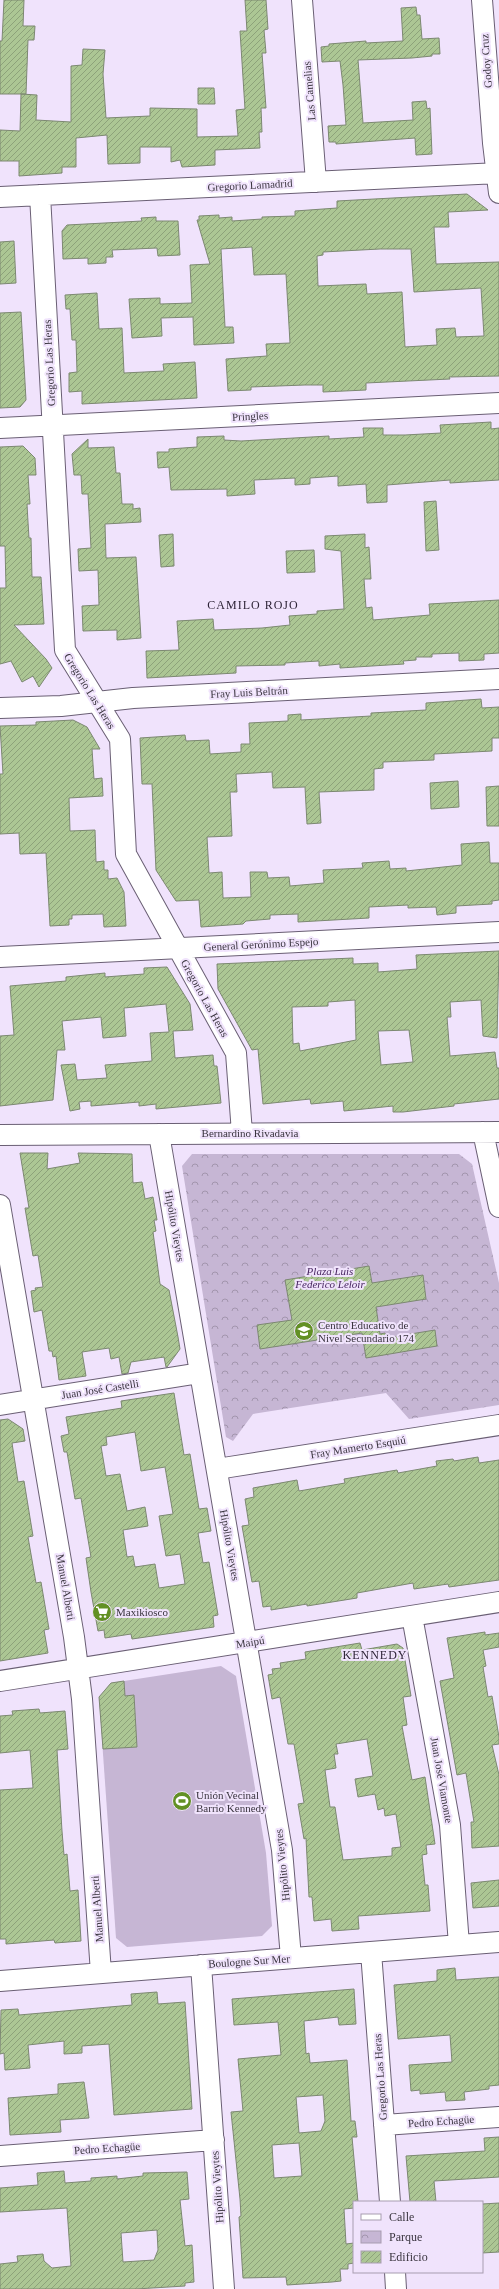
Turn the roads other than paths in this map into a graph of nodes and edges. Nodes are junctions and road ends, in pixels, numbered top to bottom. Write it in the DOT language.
graph roads {
  1 [pos="302,0"];
  2 [pos="488,9"];
  3 [pos="498,173"];
  4 [pos="316,182"];
  5 [pos="499,193"];
  6 [pos="40,195"];
  7 [pos="0,197"];
  8 [pos="499,403"];
  9 [pos="53,426"];
  10 [pos="0,428"];
  11 [pos="499,679"];
  12 [pos="97,702"];
  13 [pos="0,708"];
  14 [pos="499,932"];
  15 [pos="178,948"];
  16 [pos="0,957"];
  17 [pos="491,1132"];
  18 [pos="242,1133"];
  19 [pos="159,1134"];
  20 [pos="0,1135"];
  21 [pos="0,1205"];
  22 [pos="499,1206"];
  23 [pos="200,1373"];
  24 [pos="34,1400"];
  25 [pos="0,1405"];
  26 [pos="499,1425"];
  27 [pos="217,1469"];
  28 [pos="499,1602"];
  29 [pos="412,1616"];
  30 [pos="246,1642"];
  31 [pos="78,1668"];
  32 [pos="0,1681"];
  33 [pos="499,1942"];
  34 [pos="459,1945"];
  35 [pos="372,1952"];
  36 [pos="291,1958"];
  37 [pos="201,1965"];
  38 [pos="101,1973"];
  39 [pos="0,1981"];
  40 [pos="499,2117"];
  41 [pos="384,2125"];
  42 [pos="214,2140"];
  43 [pos="0,2156"];
  44 [pos="390,2201"];
  45 [pos="394,2273"];
  46 [pos="224,2289"];
  47 [pos="396,2289"];
  1 -- 4 [label="street, Las Camelias"];
  2 -- 3 [label="street, Godoy Cruz"];
  3 -- 4 [label="street, Gregorio Lamadrid"];
  3 -- 5 [label="street, Godoy Cruz"];
  4 -- 6 [label="street, Gregorio Lamadrid"];
  6 -- 7 [label="street, Gregorio Lamadrid"];
  6 -- 9 [label="street, Gregorio Las Heras"];
  8 -- 9 [label="street, Pringles"];
  9 -- 10 [label="street, Pringles"];
  9 -- 12 [label="street, Gregorio Las Heras"];
  11 -- 12 [label="street, Fray Luis Beltrán"];
  12 -- 13 [label="street, Fray Luis Beltrán"];
  12 -- 15 [label="street, Gregorio Las Heras"];
  14 -- 15 [label="street, General Gerónimo Espejo"];
  15 -- 16 [label="street, General Gerónimo Espejo"];
  15 -- 18 [label="street, Gregorio Las Heras"];
  17 -- 18 [label="street, Bernardino Rivadavia"];
  17 -- 22 [label="street"];
  18 -- 19 [label="street, Bernardino Rivadavia"];
  19 -- 20 [label="street, Bernardino Rivadavia"];
  19 -- 23 [label="street, Hipólito Vieytes"];
  21 -- 24 [label="street, Manuel Alberti"];
  23 -- 24 [label="street, Juan José Castelli"];
  23 -- 27 [label="street, Hipólito Vieytes"];
  24 -- 25 [label="street, Juan José Castelli"];
  24 -- 31 [label="street, Manuel Alberti"];
  26 -- 27 [label="street, Fray Mamerto Esquiú"];
  27 -- 30 [label="street, Hipólito Vieytes"];
  28 -- 29 [label="street, Maipú"];
  29 -- 30 [label="street, Maipú"];
  29 -- 34 [label="street, Juan José Viamonte"];
  30 -- 31 [label="street, Maipú"];
  30 -- 36 [label="street, Hipólito Vieytes"];
  31 -- 32 [label="street, Maipú"];
  31 -- 38 [label="street, Manuel Alberti"];
  33 -- 34 [label="street, Boulogne Sur Mer"];
  34 -- 35 [label="street, Boulogne Sur Mer"];
  35 -- 36 [label="street, Boulogne Sur Mer"];
  35 -- 41 [label="street, Gregorio Las Heras"];
  36 -- 37 [label="street, Boulogne Sur Mer"];
  37 -- 38 [label="street, Boulogne Sur Mer"];
  37 -- 42 [label="street, Hipólito Vieytes"];
  38 -- 39 [label="street, Boulogne Sur Mer"];
  40 -- 41 [label="street, Pedro Echagüe"];
  41 -- 44 [label="street, Gregorio Las Heras"];
  42 -- 43 [label="street, Pedro Echagüe"];
  42 -- 46 [label="street, Hipólito Vieytes"];
  45 -- 47 [label="street"];
}
